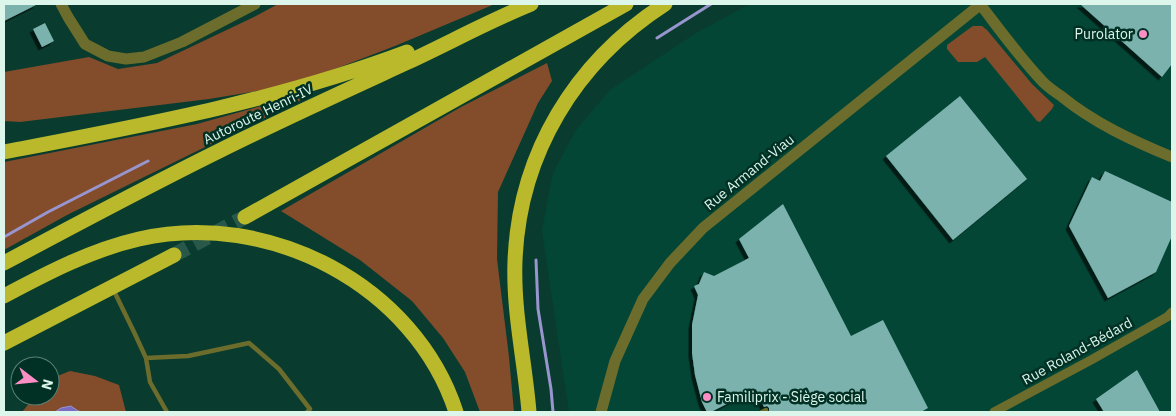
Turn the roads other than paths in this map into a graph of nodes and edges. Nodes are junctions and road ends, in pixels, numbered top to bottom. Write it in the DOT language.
graph roads {
  1 [pos="61,4"];
  2 [pos="255,4"];
  3 [pos="531,4"];
  4 [pos="626,4"];
  5 [pos="665,4"];
  6 [pos="980,4"];
  7 [pos="504,15"];
  8 [pos="4,152"];
  9 [pos="1172,157"];
  10 [pos="245,217"];
  11 [pos="174,255"];
  12 [pos="4,263"];
  13 [pos="112,288"];
  14 [pos="4,296"];
  15 [pos="1172,312"];
  16 [pos="4,343"];
  17 [pos="146,358"];
  18 [pos="167,412"];
  19 [pos="307,412"];
  20 [pos="456,412"];
  21 [pos="529,412"];
  22 [pos="601,412"];
  23 [pos="994,412"];
  1 -- 2 [label="street"];
  3 -- 7 [label="highway, Autoroute Henri-IV"];
  4 -- 10 [label="highway"];
  5 -- 21 [label="highway"];
  6 -- 9 [label="street"];
  6 -- 22 [label="street, Rue Armand-Viau"];
  7 -- 8 [label="highway"];
  7 -- 12 [label="highway, Autoroute Henri-IV"];
  11 -- 13 [label="highway"];
  13 -- 16 [label="highway"];
  13 -- 17 [label="lane"];
  14 -- 20 [label="highway"];
  15 -- 23 [label="street, Rue Roland-Bédard"];
  17 -- 18 [label="lane"];
  17 -- 19 [label="lane"];
}
